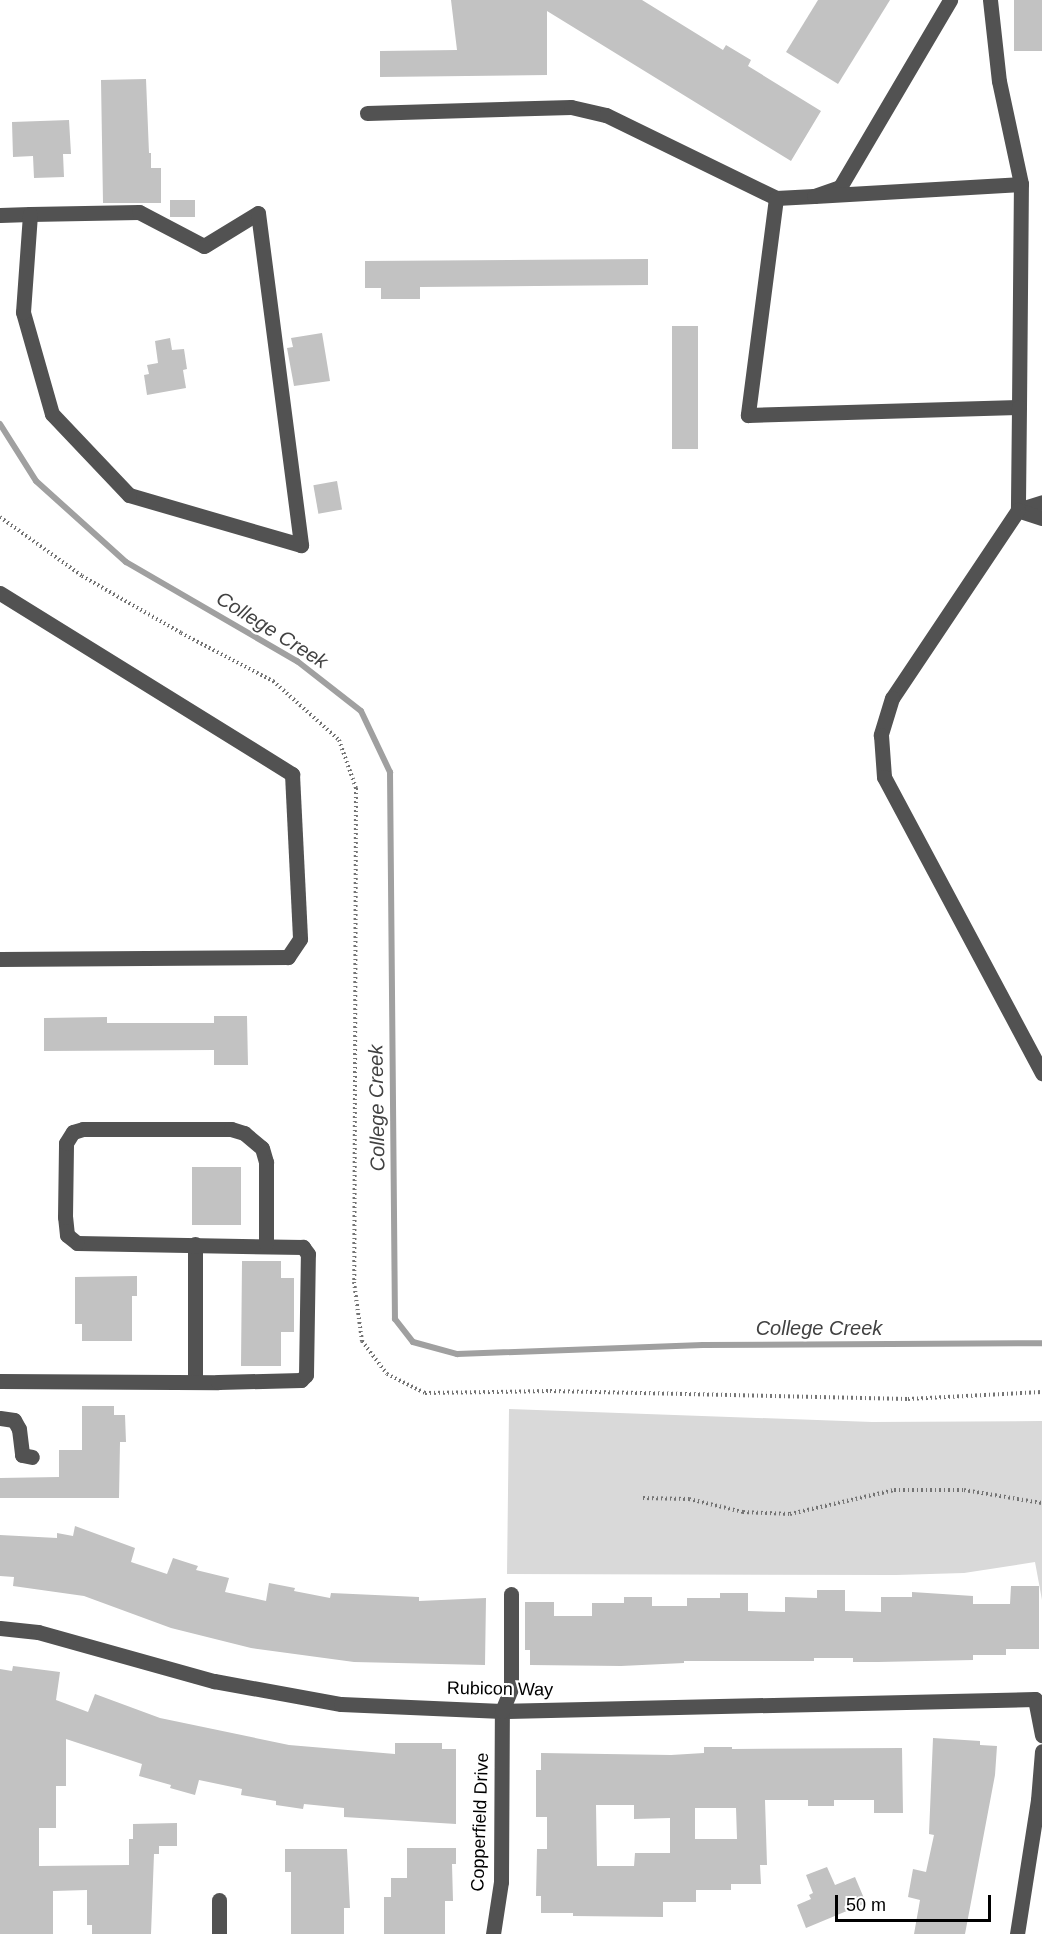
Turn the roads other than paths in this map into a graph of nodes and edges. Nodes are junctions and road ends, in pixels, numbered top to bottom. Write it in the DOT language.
graph roads {
  1 [pos="950,0"];
  2 [pos="990,0"];
  3 [pos="367,113"];
  4 [pos="1020,184"];
  5 [pos="814,196"];
  6 [pos="776,198"];
  7 [pos="30,214"];
  8 [pos="0,215"];
  9 [pos="1019,406"];
  10 [pos="1042,502"];
  11 [pos="1018,510"];
  12 [pos="1042,518"];
  13 [pos="0,593"];
  14 [pos="0,959"];
  15 [pos="1042,1073"];
  16 [pos="195,1244"];
  17 [pos="266,1244"];
  18 [pos="0,1381"];
  19 [pos="195,1382"];
  20 [pos="0,1418"];
  21 [pos="32,1457"];
  22 [pos="511,1594"];
  23 [pos="0,1628"];
  24 [pos="502,1711"];
  25 [pos="1042,1735"];
  26 [pos="1042,1751"];
  27 [pos="219,1900"];
  28 [pos="219,1934"];
  29 [pos="493,1934"];
  30 [pos="1017,1934"];
  1 -- 5 [label="street"];
  2 -- 4 [label="street"];
  3 -- 6 [label="street"];
  4 -- 5 [label="street"];
  4 -- 9 [label="street"];
  5 -- 6 [label="street"];
  6 -- 9 [label="street"];
  7 -- 7 [label="street"];
  7 -- 8 [label="street"];
  9 -- 11 [label="street"];
  10 -- 11 [label="street"];
  11 -- 12 [label="street"];
  11 -- 15 [label="street"];
  13 -- 14 [label="street"];
  16 -- 17 [label="street"];
  16 -- 17 [label="street"];
  16 -- 19 [label="street"];
  17 -- 19 [label="street"];
  18 -- 19 [label="street"];
  20 -- 21 [label="street"];
  22 -- 24 [label="street, Copperfield Drive"];
  23 -- 24 [label="street, Rubicon Way"];
  24 -- 25 [label="street, Rubicon Way"];
  24 -- 29 [label="street, Copperfield Drive"];
  26 -- 30 [label="street"];
  27 -- 28 [label="street"];
}
